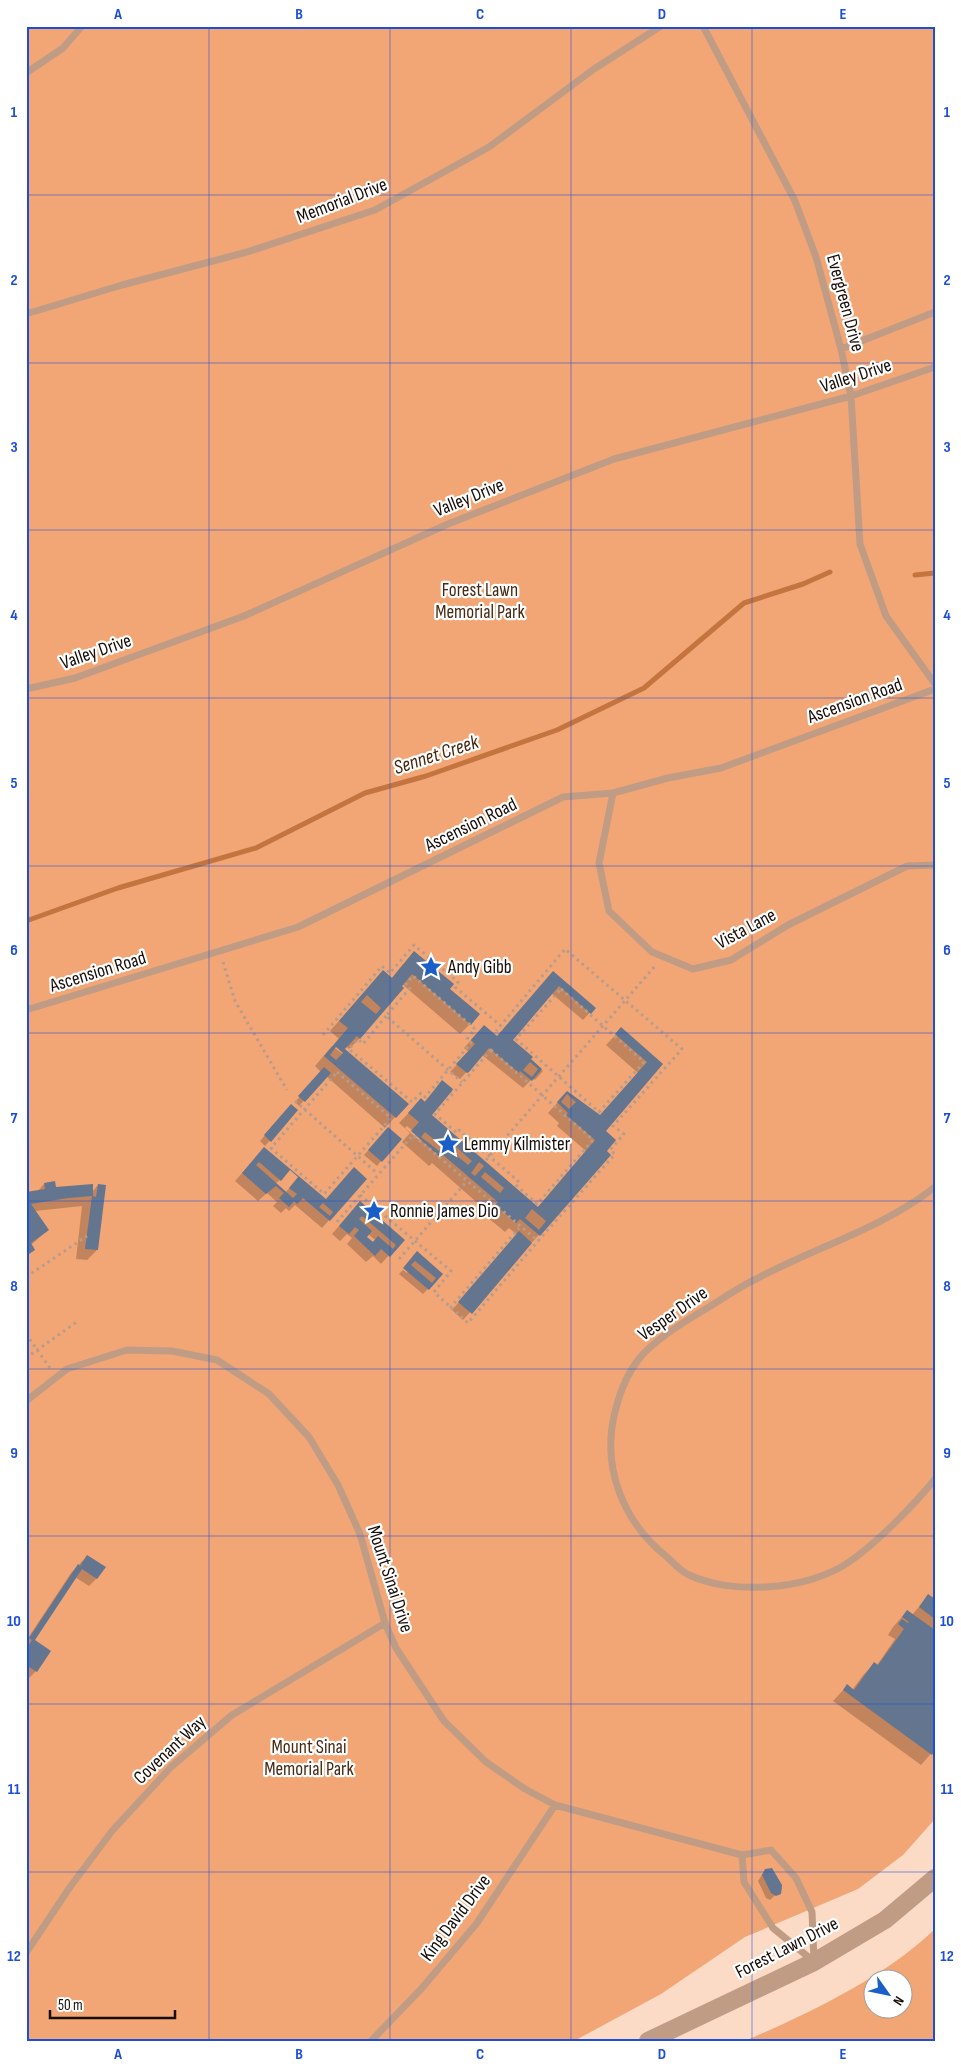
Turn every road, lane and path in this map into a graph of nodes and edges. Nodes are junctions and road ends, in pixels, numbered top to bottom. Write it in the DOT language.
graph roads {
  1 [pos="82,26"];
  2 [pos="660,26"];
  3 [pos="703,26"];
  4 [pos="26,73"];
  5 [pos="935,312"];
  6 [pos="26,314"];
  7 [pos="841,348"];
  8 [pos="935,367"];
  9 [pos="851,396"];
  10 [pos="935,684"];
  11 [pos="26,689"];
  12 [pos="935,689"];
  13 [pos="613,793"];
  14 [pos="935,865"];
  15 [pos="219,952"];
  16 [pos="663,957"];
  17 [pos="625,1001"];
  18 [pos="26,1010"];
  19 [pos="386,1016"];
  20 [pos="500,1026"];
  21 [pos="603,1026"];
  22 [pos="496,1031"];
  23 [pos="323,1034"];
  24 [pos="448,1070"];
  25 [pos="558,1076"];
  26 [pos="462,1082"];
  27 [pos="287,1090"];
  28 [pos="542,1096"];
  29 [pos="295,1101"];
  30 [pos="305,1109"];
  31 [pos="357,1156"];
  32 [pos="489,1156"];
  33 [pos="486,1160"];
  34 [pos="378,1174"];
  35 [pos="467,1182"];
  36 [pos="935,1187"];
  37 [pos="360,1195"];
  38 [pos="338,1222"];
  39 [pos="519,1228"];
  40 [pos="87,1236"];
  41 [pos="415,1241"];
  42 [pos="538,1241"];
  43 [pos="399,1259"];
  44 [pos="26,1277"];
  45 [pos="450,1308"];
  46 [pos="78,1321"];
  47 [pos="26,1334"];
  48 [pos="37,1350"];
  49 [pos="26,1358"];
  50 [pos="56,1377"];
  51 [pos="26,1401"];
  52 [pos="935,1479"];
  53 [pos="385,1623"];
  54 [pos="555,1805"];
  55 [pos="742,1855"];
  56 [pos="935,1878"];
  57 [pos="26,1953"];
  58 [pos="814,1962"];
  59 [pos="371,2041"];
  60 [pos="648,2041"];
  1 -- 4 [label="lane"];
  2 -- 6 [label="lane, Memorial Drive"];
  3 -- 7 [label="lane, Evergreen Drive"];
  5 -- 7 [label="lane, Valley Drive"];
  7 -- 9 [label="lane, Evergreen Drive"];
  8 -- 9 [label="lane, Valley Drive"];
  9 -- 10 [label="lane, Evergreen Drive"];
  9 -- 11 [label="lane, Valley Drive"];
  12 -- 13 [label="lane, Ascension Road"];
  13 -- 15 [label="lane, Ascension Road"];
  13 -- 16 [label="lane, Vista Lane"];
  14 -- 16 [label="lane, Vista Lane"];
  15 -- 18 [label="lane, Ascension Road"];
  15 -- 27 [label="path"];
  16 -- 17 [label="path"];
  17 -- 20 [label="path"];
  17 -- 21 [label="path"];
  17 -- 42 [label="path"];
  19 -- 24 [label="path"];
  19 -- 24 [label="path"];
  19 -- 24 [label="path"];
  20 -- 22 [label="path"];
  20 -- 23 [label="path"];
  21 -- 25 [label="path"];
  21 -- 25 [label="path"];
  21 -- 25 [label="path"];
  24 -- 26 [label="path"];
  25 -- 28 [label="path"];
  26 -- 28 [label="path"];
  26 -- 32 [label="path"];
  28 -- 32 [label="path"];
  28 -- 32 [label="path"];
  29 -- 30 [label="path"];
  30 -- 31 [label="path"];
  30 -- 31 [label="path"];
  30 -- 31 [label="path"];
  31 -- 34 [label="path"];
  32 -- 33 [label="path"];
  34 -- 35 [label="path"];
  34 -- 37 [label="path"];
  35 -- 39 [label="path"];
  35 -- 41 [label="path"];
  36 -- 52 [label="lane, Vesper Drive"];
  37 -- 38 [label="path"];
  37 -- 41 [label="path"];
  39 -- 42 [label="path"];
  39 -- 45 [label="path"];
  40 -- 44 [label="path"];
  41 -- 43 [label="path"];
  41 -- 45 [label="path"];
  42 -- 45 [label="path"];
  46 -- 48 [label="path"];
  47 -- 48 [label="path"];
  48 -- 49 [label="path"];
  48 -- 50 [label="path"];
  50 -- 51 [label="lane, Mount Sinai Drive"];
  50 -- 53 [label="lane, Mount Sinai Drive"];
  53 -- 54 [label="lane, Mount Sinai Drive"];
  53 -- 57 [label="lane, Covenant Way"];
  54 -- 55 [label="lane, Mount Sinai Drive"];
  54 -- 59 [label="lane, King David Drive"];
  55 -- 58 [label="lane"];
  55 -- 58 [label="lane, Mount Sinai Drive"];
  56 -- 58 [label="street, Forest Lawn Drive"];
  58 -- 60 [label="street, Forest Lawn Drive"];
}
